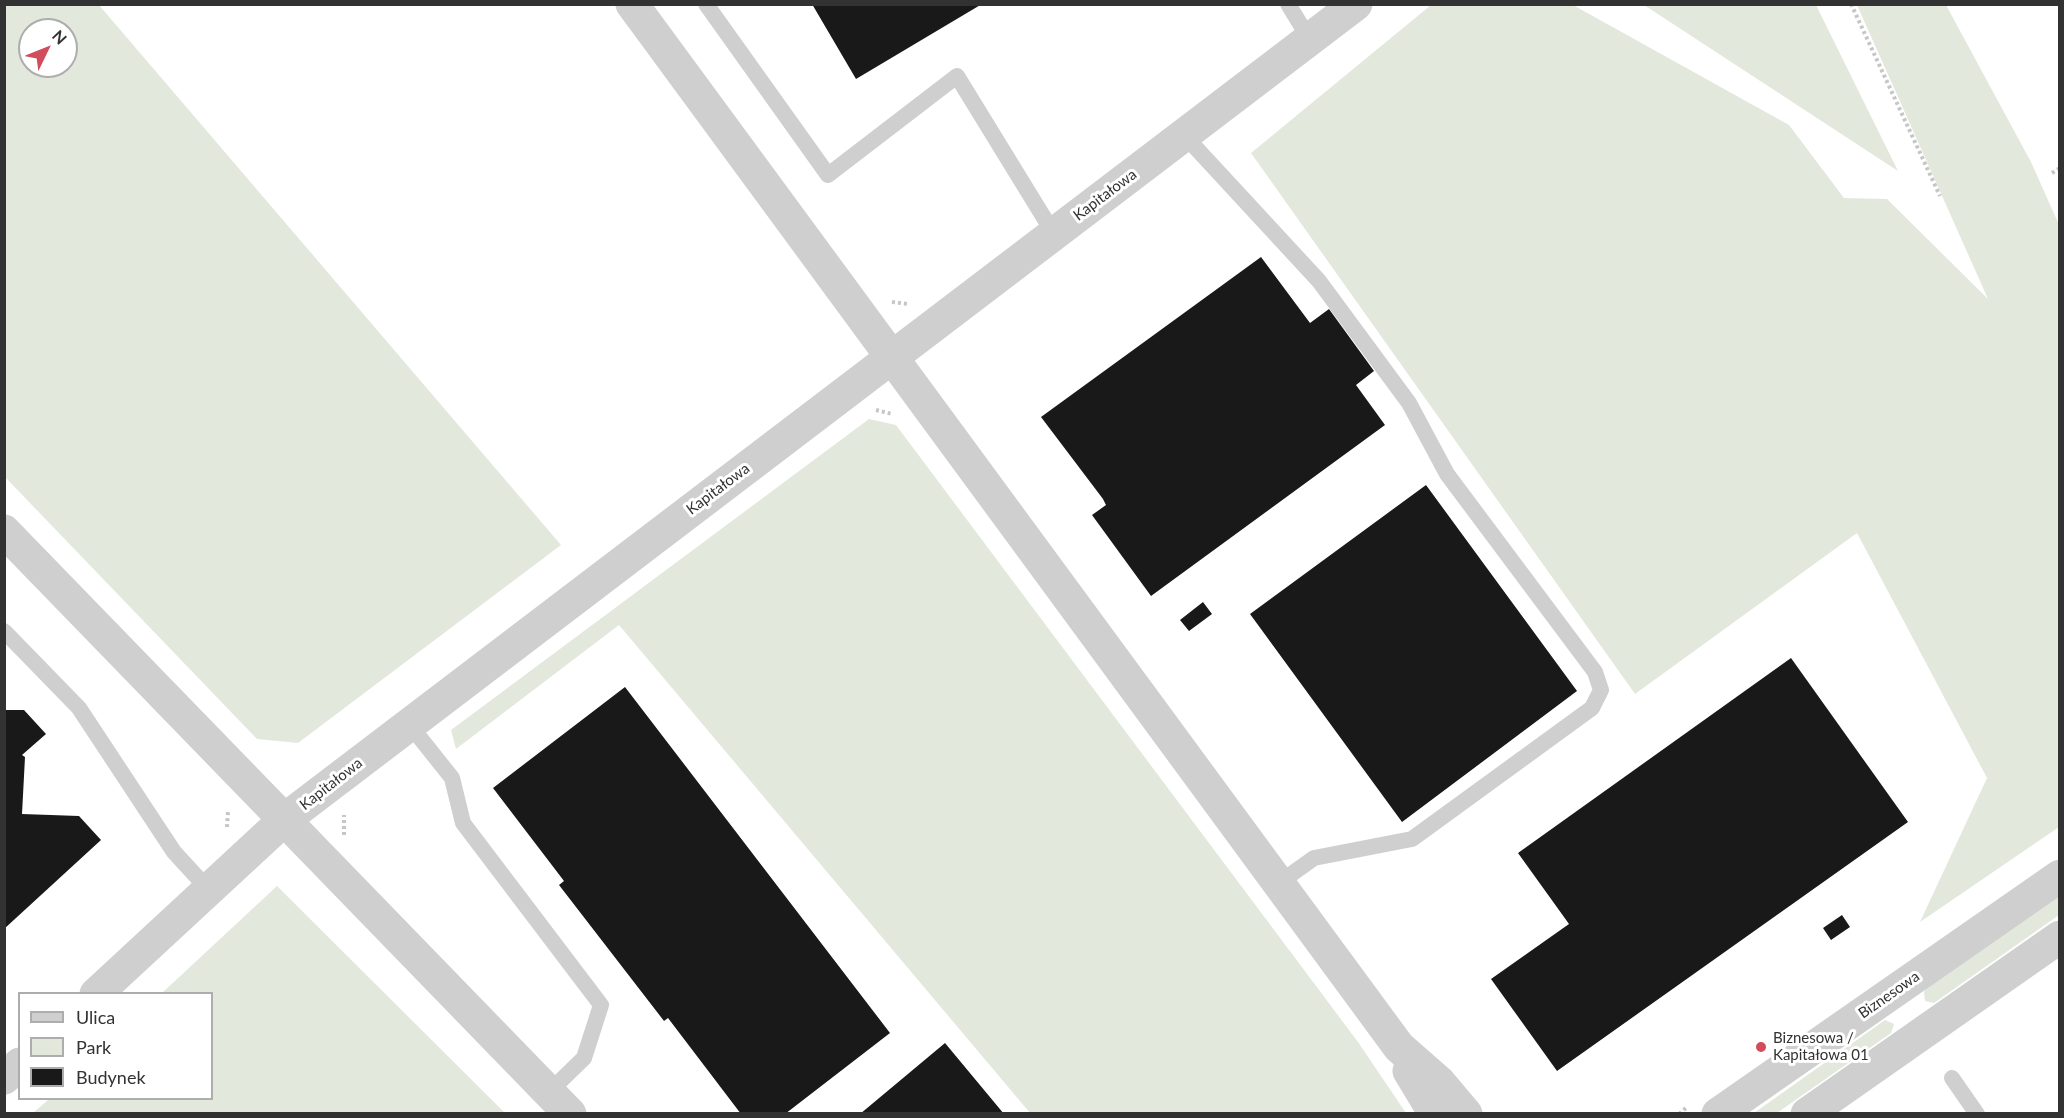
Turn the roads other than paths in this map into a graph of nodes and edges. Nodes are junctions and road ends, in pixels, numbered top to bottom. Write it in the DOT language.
graph roads {
  1 [pos="632,4"];
  2 [pos="706,4"];
  3 [pos="1288,4"];
  4 [pos="1356,4"];
  5 [pos="1310,40"];
  6 [pos="1184,135"];
  7 [pos="1054,234"];
  8 [pos="892,357"];
  9 [pos="4,531"];
  10 [pos="4,631"];
  11 [pos="409,724"];
  12 [pos="284,820"];
  13 [pos="2060,876"];
  14 [pos="1279,883"];
  15 [pos="208,889"];
  16 [pos="2060,937"];
  17 [pos="97,992"];
  18 [pos="1399,1047"];
  19 [pos="18,1066"];
  20 [pos="4,1078"];
  21 [pos="1952,1078"];
  22 [pos="559,1103"];
  23 [pos="1435,1113"];
  24 [pos="1466,1113"];
  25 [pos="1718,1113"];
  26 [pos="1807,1113"];
  27 [pos="1977,1113"];
  1 -- 8 [label="street"];
  2 -- 7 [label="lane"];
  3 -- 5 [label="lane"];
  4 -- 5 [label="street, Kapitałowa"];
  5 -- 6 [label="street, Kapitałowa"];
  6 -- 7 [label="street, Kapitałowa"];
  6 -- 14 [label="lane"];
  7 -- 8 [label="street, Kapitałowa"];
  8 -- 11 [label="street, Kapitałowa"];
  8 -- 14 [label="street"];
  9 -- 12 [label="street"];
  10 -- 15 [label="lane"];
  11 -- 12 [label="street, Kapitałowa"];
  11 -- 22 [label="lane"];
  12 -- 15 [label="street, Kapitałowa"];
  12 -- 22 [label="street"];
  13 -- 25 [label="street, Biznesowa"];
  14 -- 18 [label="street"];
  15 -- 17 [label="street, Kapitałowa"];
  16 -- 26 [label="street"];
  18 -- 23 [label="street"];
  18 -- 24 [label="street"];
  19 -- 20 [label="street"];
  21 -- 27 [label="lane"];
}
